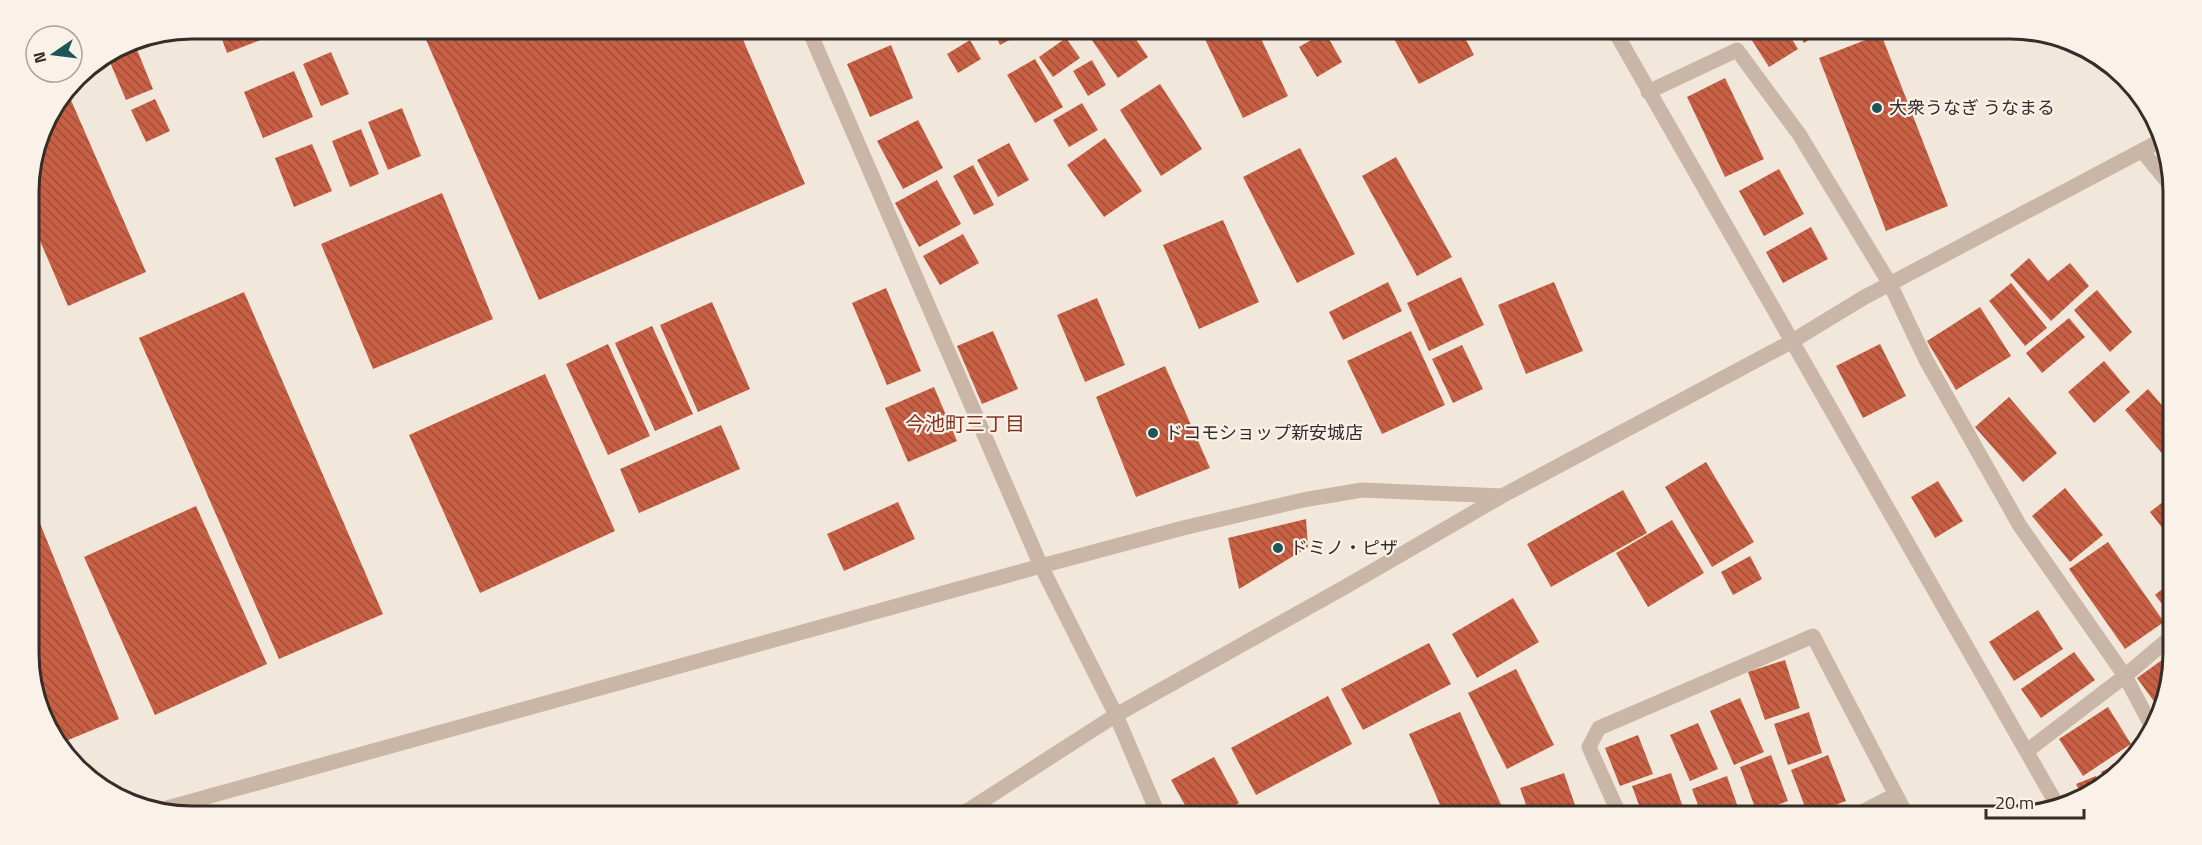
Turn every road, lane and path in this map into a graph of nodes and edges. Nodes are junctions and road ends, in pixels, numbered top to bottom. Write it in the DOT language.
graph roads {
  1 [pos="813,39"];
  2 [pos="1619,39"];
  3 [pos="1648,92"];
  4 [pos="2155,144"];
  5 [pos="2142,151"];
  6 [pos="2162,174"];
  7 [pos="1890,284"];
  8 [pos="1791,342"];
  9 [pos="1502,496"];
  10 [pos="1041,566"];
  11 [pos="2163,644"];
  12 [pos="2125,676"];
  13 [pos="1116,715"];
  14 [pos="2148,719"];
  15 [pos="2027,751"];
  16 [pos="1895,795"];
  17 [pos="2054,799"];
  18 [pos="174,805"];
  19 [pos="975,806"];
  20 [pos="1155,806"];
  21 [pos="1616,806"];
  22 [pos="1874,806"];
  23 [pos="1901,806"];
  1 -- 10 [label="street"];
  2 -- 3 [label="street"];
  3 -- 7 [label="street"];
  3 -- 8 [label="street"];
  4 -- 5 [label="street"];
  5 -- 6 [label="street"];
  5 -- 7 [label="street"];
  7 -- 8 [label="street"];
  7 -- 12 [label="street"];
  8 -- 9 [label="street"];
  8 -- 15 [label="street"];
  9 -- 10 [label="street"];
  9 -- 13 [label="street"];
  10 -- 13 [label="street"];
  10 -- 18 [label="street"];
  11 -- 12 [label="street"];
  12 -- 14 [label="street"];
  12 -- 15 [label="street"];
  13 -- 19 [label="street"];
  13 -- 20 [label="street"];
  15 -- 17 [label="street"];
  16 -- 21 [label="street"];
  16 -- 22 [label="street"];
  16 -- 23 [label="street"];
}
